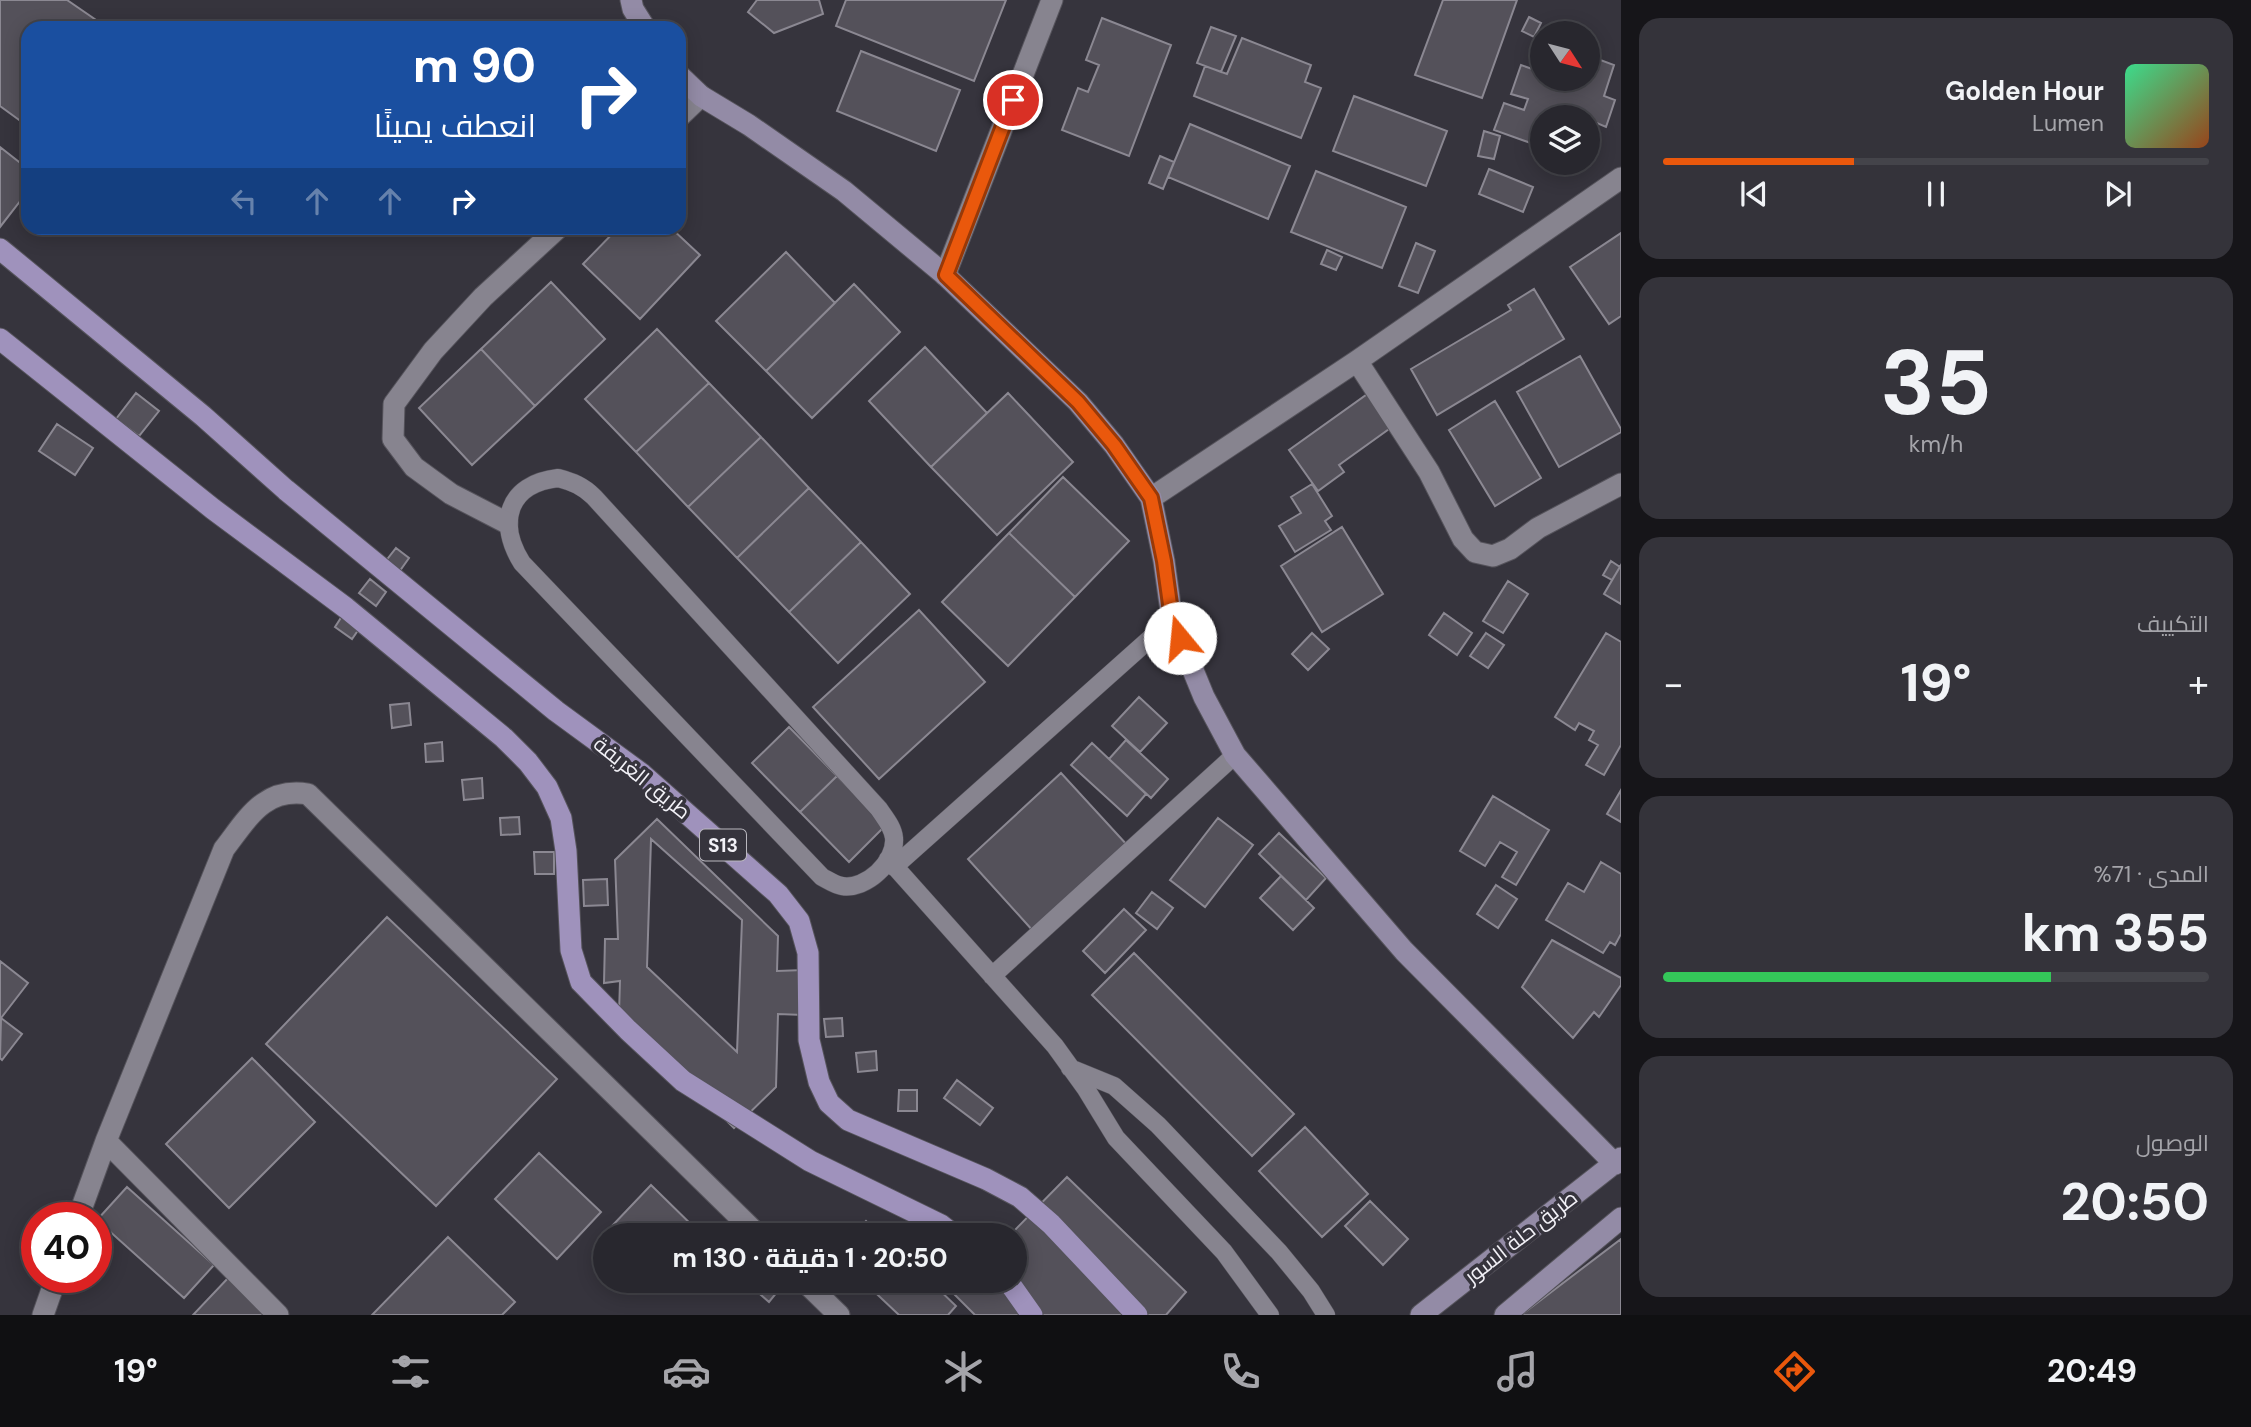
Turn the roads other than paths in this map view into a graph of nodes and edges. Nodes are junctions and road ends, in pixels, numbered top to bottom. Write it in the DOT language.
graph roads {
  1 [pos="631,0"];
  2 [pos="1052,0"];
  3 [pos="641,21"];
  4 [pos="686,82"];
  5 [pos="701,96"];
  6 [pos="686,110"];
  7 [pos="1621,178"];
  8 [pos="551,235"];
  9 [pos="0,249"];
  10 [pos="946,275"];
  11 [pos="0,339"];
  12 [pos="1357,361"];
  13 [pos="1621,484"];
  14 [pos="1151,498"];
  15 [pos="507,523"];
  16 [pos="1172,619"];
  17 [pos="1235,755"];
  18 [pos="891,863"];
  19 [pos="992,976"];
  20 [pos="1070,1068"];
  21 [pos="106,1141"];
  22 [pos="1618,1161"];
  23 [pos="84,1202"];
  24 [pos="1621,1218"];
  25 [pos="746,1223"];
  26 [pos="937,1223"];
  27 [pos="51,1293"];
  28 [pos="816,1293"];
  29 [pos="1016,1293"];
  30 [pos="43,1315"];
  31 [pos="278,1315"];
  32 [pos="839,1315"];
  33 [pos="1032,1315"];
  34 [pos="1137,1315"];
  35 [pos="1270,1315"];
  36 [pos="1326,1315"];
  37 [pos="1421,1315"];
  38 [pos="1504,1315"];
  1 -- 3 [label="street"];
  2 -- 10 [label="street"];
  4 -- 5 [label="street"];
  5 -- 6 [label="street"];
  5 -- 10 [label="street"];
  7 -- 12 [label="street"];
  8 -- 15 [label="street"];
  9 -- 34 [label="main road, طريق الغريفة / S13"];
  10 -- 14 [label="street"];
  11 -- 26 [label="main road"];
  12 -- 13 [label="street"];
  12 -- 14 [label="street"];
  14 -- 16 [label="street"];
  15 -- 18 [label="lane"];
  15 -- 18 [label="lane"];
  16 -- 17 [label="street"];
  16 -- 18 [label="lane"];
  17 -- 19 [label="lane"];
  17 -- 22 [label="street"];
  18 -- 19 [label="lane"];
  19 -- 20 [label="lane"];
  20 -- 35 [label="lane"];
  20 -- 36 [label="lane"];
  21 -- 23 [label="street"];
  21 -- 25 [label="street"];
  21 -- 31 [label="street"];
  22 -- 37 [label="street, طريق حلة السور"];
  24 -- 38 [label="street"];
  27 -- 30 [label="street"];
  28 -- 32 [label="street"];
  29 -- 33 [label="main road"];
}
